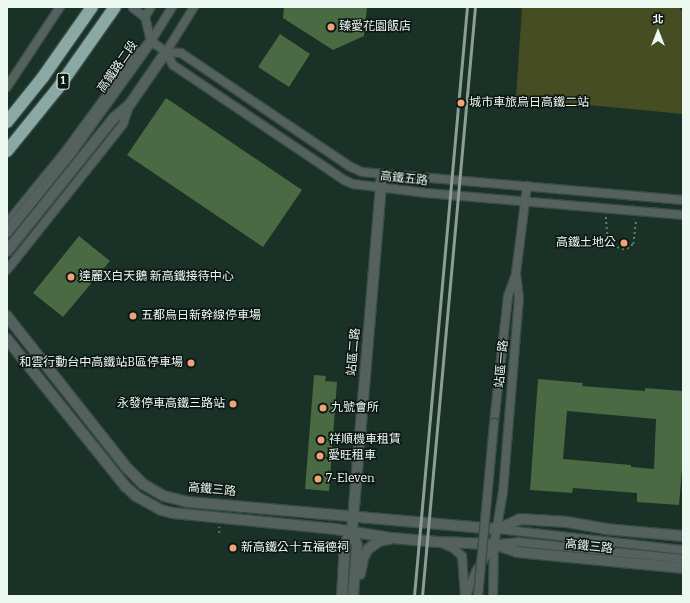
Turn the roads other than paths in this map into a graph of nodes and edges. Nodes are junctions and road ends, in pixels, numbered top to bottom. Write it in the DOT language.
graph roads {
  1 [pos="60,7"];
  2 [pos="92,7"];
  3 [pos="115,7"];
  4 [pos="151,7"];
  5 [pos="172,7"];
  6 [pos="194,7"];
  7 [pos="133,8"];
  8 [pos="145,17"];
  9 [pos="152,41"];
  10 [pos="166,52"];
  11 [pos="7,87"];
  12 [pos="130,104"];
  13 [pos="7,122"];
  14 [pos="7,151"];
  15 [pos="382,175"];
  16 [pos="527,186"];
  17 [pos="381,189"];
  18 [pos="683,200"];
  19 [pos="525,202"];
  20 [pos="683,215"];
  21 [pos="7,220"];
  22 [pos="7,232"];
  23 [pos="7,251"];
  24 [pos="7,270"];
  25 [pos="516,273"];
  26 [pos="7,316"];
  27 [pos="7,338"];
  28 [pos="354,516"];
  29 [pos="498,528"];
  30 [pos="352,531"];
  31 [pos="683,536"];
  32 [pos="392,538"];
  33 [pos="438,542"];
  34 [pos="494,544"];
  35 [pos="683,550"];
  36 [pos="683,559"];
  37 [pos="683,568"];
  38 [pos="353,595"];
  39 [pos="342,596"];
  40 [pos="465,596"];
  41 [pos="478,596"];
  42 [pos="493,596"];
  1 -- 11 [label="street"];
  2 -- 13 [label="highway, 1"];
  3 -- 14 [label="highway, 1"];
  4 -- 8 [label="street"];
  5 -- 9 [label="street"];
  6 -- 10 [label="street"];
  7 -- 8 [label="street"];
  8 -- 9 [label="street"];
  9 -- 10 [label="street, 高鐵五路"];
  9 -- 21 [label="lane, 高鐵路二段"];
  9 -- 22 [label="street, 高鐵路二段"];
  10 -- 12 [label="street"];
  10 -- 15 [label="street, 高鐵五路"];
  10 -- 17 [label="street, 高鐵五路"];
  12 -- 23 [label="street"];
  12 -- 24 [label="street"];
  15 -- 16 [label="street, 高鐵五路"];
  15 -- 17 [label="street, 站區二路"];
  16 -- 18 [label="street, 高鐵五路"];
  16 -- 19 [label="street, 站區一路"];
  17 -- 19 [label="street, 高鐵五路"];
  17 -- 28 [label="street, 站區二路"];
  19 -- 20 [label="street, 高鐵五路"];
  19 -- 25 [label="street, 站區一路"];
  25 -- 29 [label="street, 站區一路"];
  25 -- 41 [label="street, bridge"];
  26 -- 28 [label="street, 高鐵三路"];
  27 -- 30 [label="street, 高鐵三路"];
  28 -- 29 [label="street, 高鐵三路"];
  28 -- 30 [label="street, 站區二路"];
  29 -- 31 [label="street, 高鐵三路"];
  29 -- 34 [label="street, 站區一路"];
  29 -- 35 [label="street, 高鐵三路"];
  30 -- 32 [label="street, 高鐵三路"];
  30 -- 38 [label="street, 站區二路"];
  30 -- 39 [label="street, 站區二路"];
  32 -- 33 [label="street, 高鐵三路"];
  32 -- 38 [label="street"];
  33 -- 34 [label="street, 高鐵三路"];
  33 -- 40 [label="street"];
  34 -- 36 [label="street, 高鐵三路"];
  34 -- 37 [label="street, 高鐵三路"];
  34 -- 40 [label="street, 站區一路"];
  34 -- 42 [label="street, 站區一路"];
}
